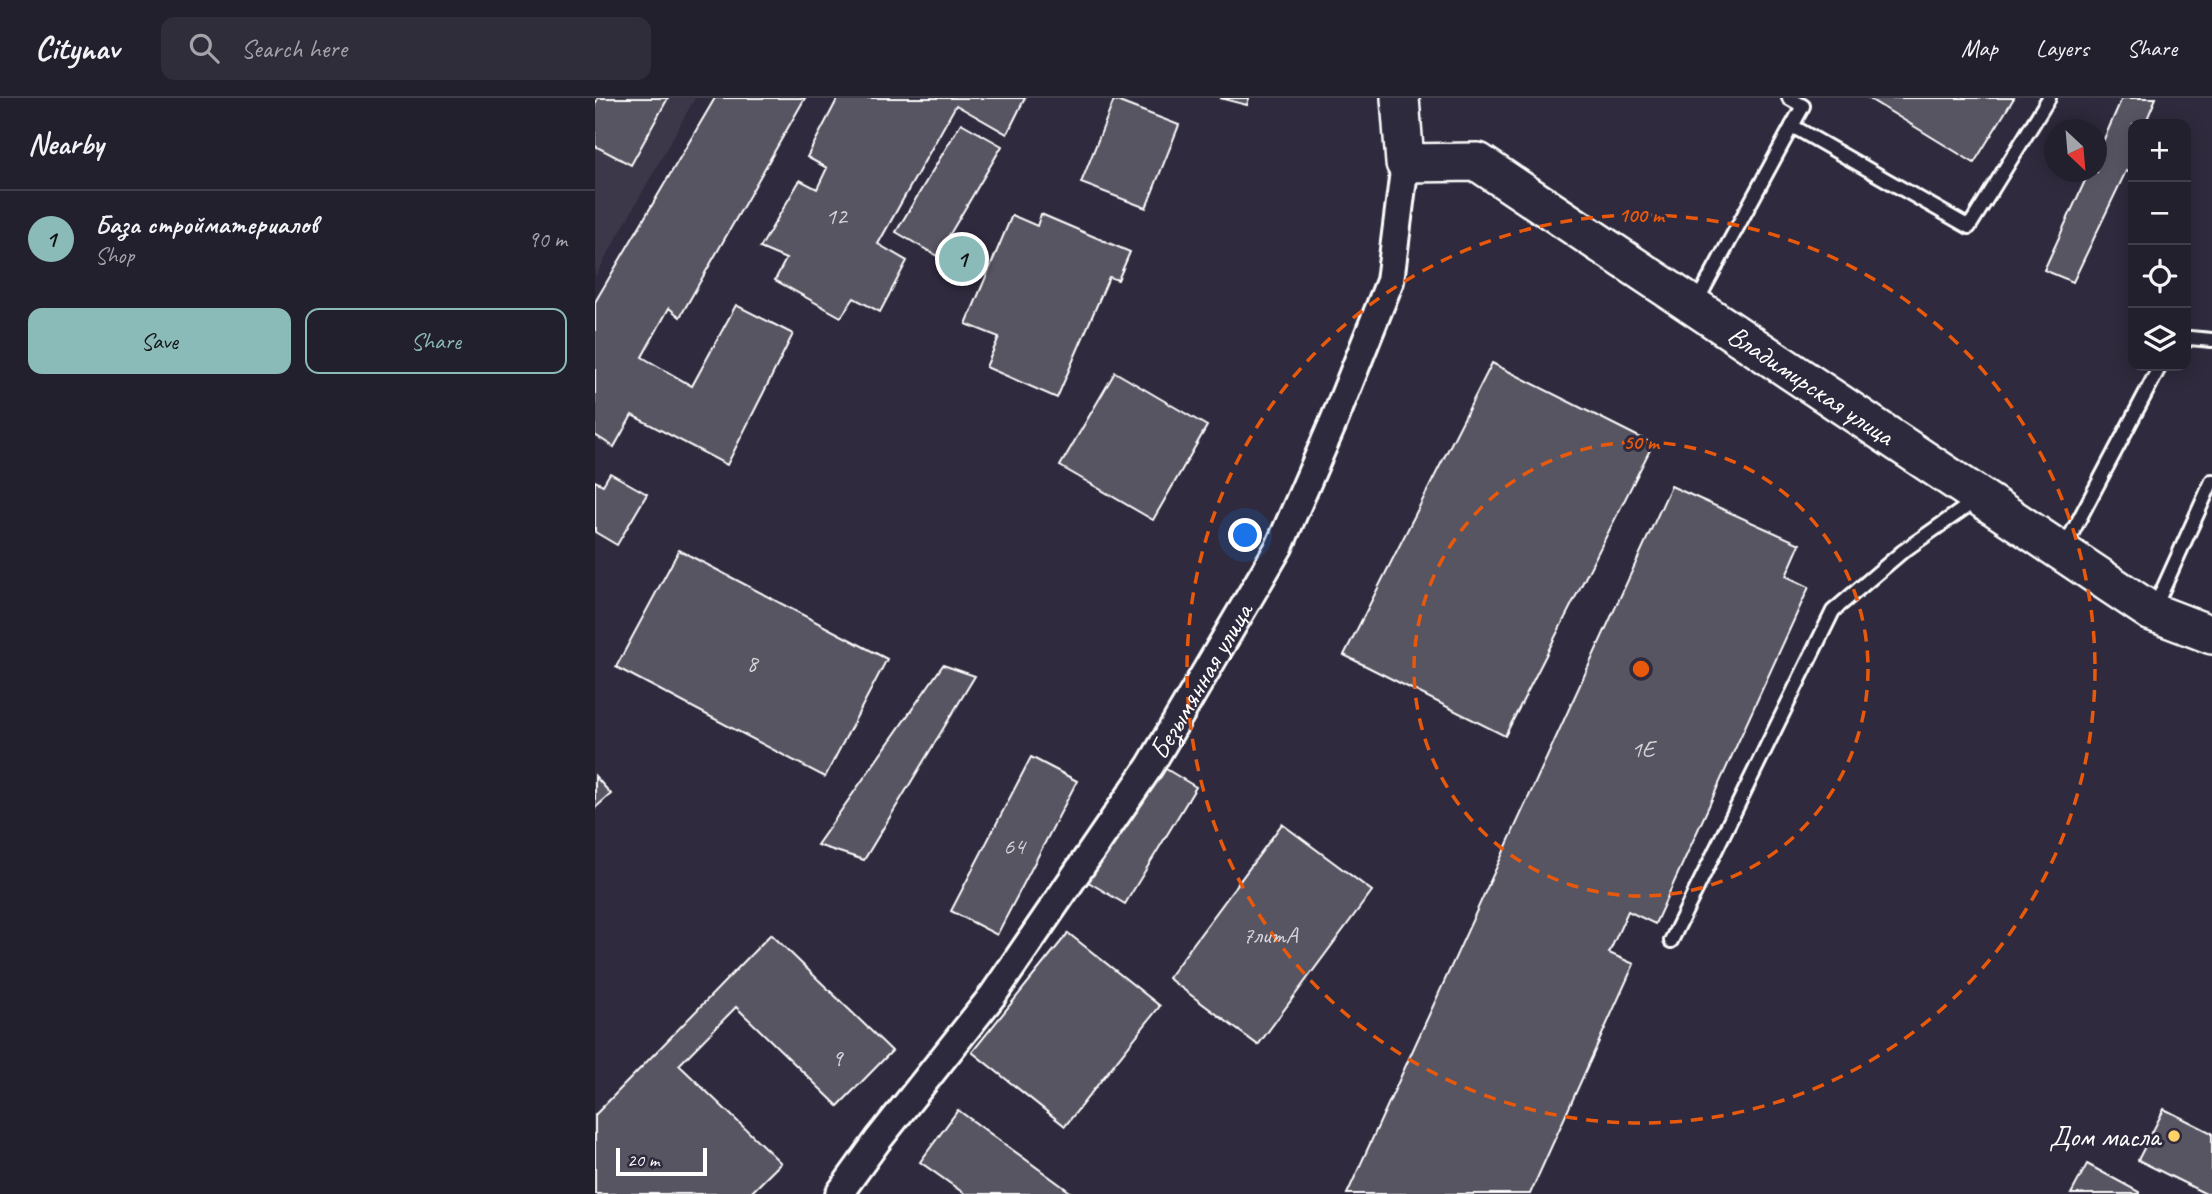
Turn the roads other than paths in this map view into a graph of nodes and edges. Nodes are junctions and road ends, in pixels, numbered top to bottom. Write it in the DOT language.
graph roads {
  1 [pos="1400,98"];
  2 [pos="1789,98"];
  3 [pos="2049,98"];
  4 [pos="1792,126"];
  5 [pos="1405,163"];
  6 [pos="1694,307"];
  7 [pos="2191,338"];
  8 [pos="2212,340"];
  9 [pos="2157,371"];
  10 [pos="2212,481"];
  11 [pos="1979,498"];
  12 [pos="2061,553"];
  13 [pos="2152,612"];
  14 [pos="2212,635"];
  15 [pos="1671,942"];
  16 [pos="839,1194"];
  1 -- 5 [label="main road, Безымянная улица"];
  2 -- 4 [label="lane"];
  3 -- 4 [label="lane"];
  4 -- 6 [label="lane"];
  5 -- 6 [label="main road, Владимирская улица"];
  5 -- 16 [label="street, Безымянная улица"];
  6 -- 11 [label="main road, Владимирская улица"];
  7 -- 8 [label="lane"];
  9 -- 12 [label="lane"];
  10 -- 13 [label="lane"];
  11 -- 12 [label="main road, Владимирская улица"];
  11 -- 15 [label="lane"];
  12 -- 13 [label="main road, Владимирская улица"];
  13 -- 14 [label="main road, Владимирская улица"];
}
